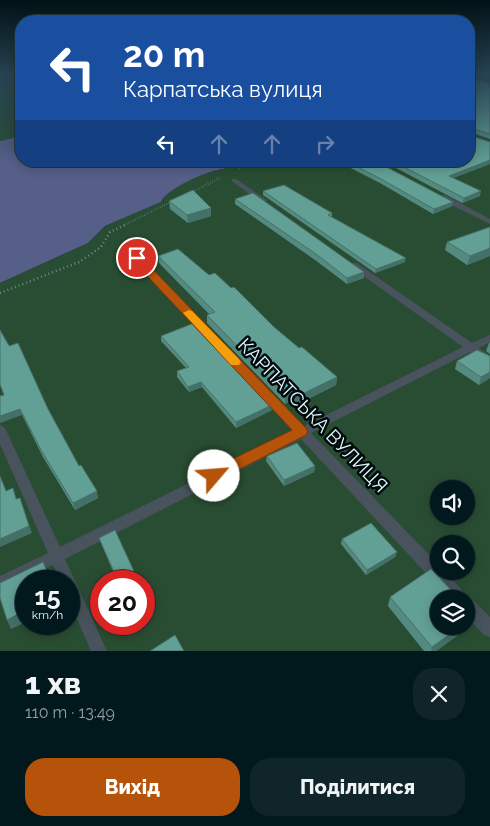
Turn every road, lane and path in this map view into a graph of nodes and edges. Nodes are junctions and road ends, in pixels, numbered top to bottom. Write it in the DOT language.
graph roads {
  1 [pos="243,167"];
  2 [pos="232,175"];
  3 [pos="438,195"];
  4 [pos="182,197"];
  5 [pos="173,201"];
  6 [pos="273,208"];
  7 [pos="490,222"];
  8 [pos="137,258"];
  9 [pos="344,258"];
  10 [pos="0,293"];
  11 [pos="490,338"];
  12 [pos="471,348"];
  13 [pos="490,361"];
  14 [pos="0,430"];
  15 [pos="301,432"];
  16 [pos="56,555"];
  17 [pos="63,570"];
  18 [pos="0,584"];
  19 [pos="452,590"];
  20 [pos="80,609"];
  21 [pos="475,613"];
  22 [pos="490,629"];
  23 [pos="99,651"];
  1 -- 2 [label="path"];
  2 -- 4 [label="path"];
  2 -- 6 [label="lane"];
  3 -- 7 [label="lane"];
  5 -- 10 [label="path"];
  8 -- 15 [label="lane, КАРПАТСЬКА ВУЛИЦЯ"];
  9 -- 12 [label="lane"];
  11 -- 12 [label="lane"];
  12 -- 13 [label="lane"];
  12 -- 15 [label="lane"];
  14 -- 16 [label="lane"];
  15 -- 16 [label="lane"];
  15 -- 19 [label="lane, КАРПАТСЬКА ВУЛИЦЯ"];
  16 -- 17 [label="lane"];
  16 -- 18 [label="lane"];
  20 -- 23 [label="lane"];
  21 -- 22 [label="lane"];
}
